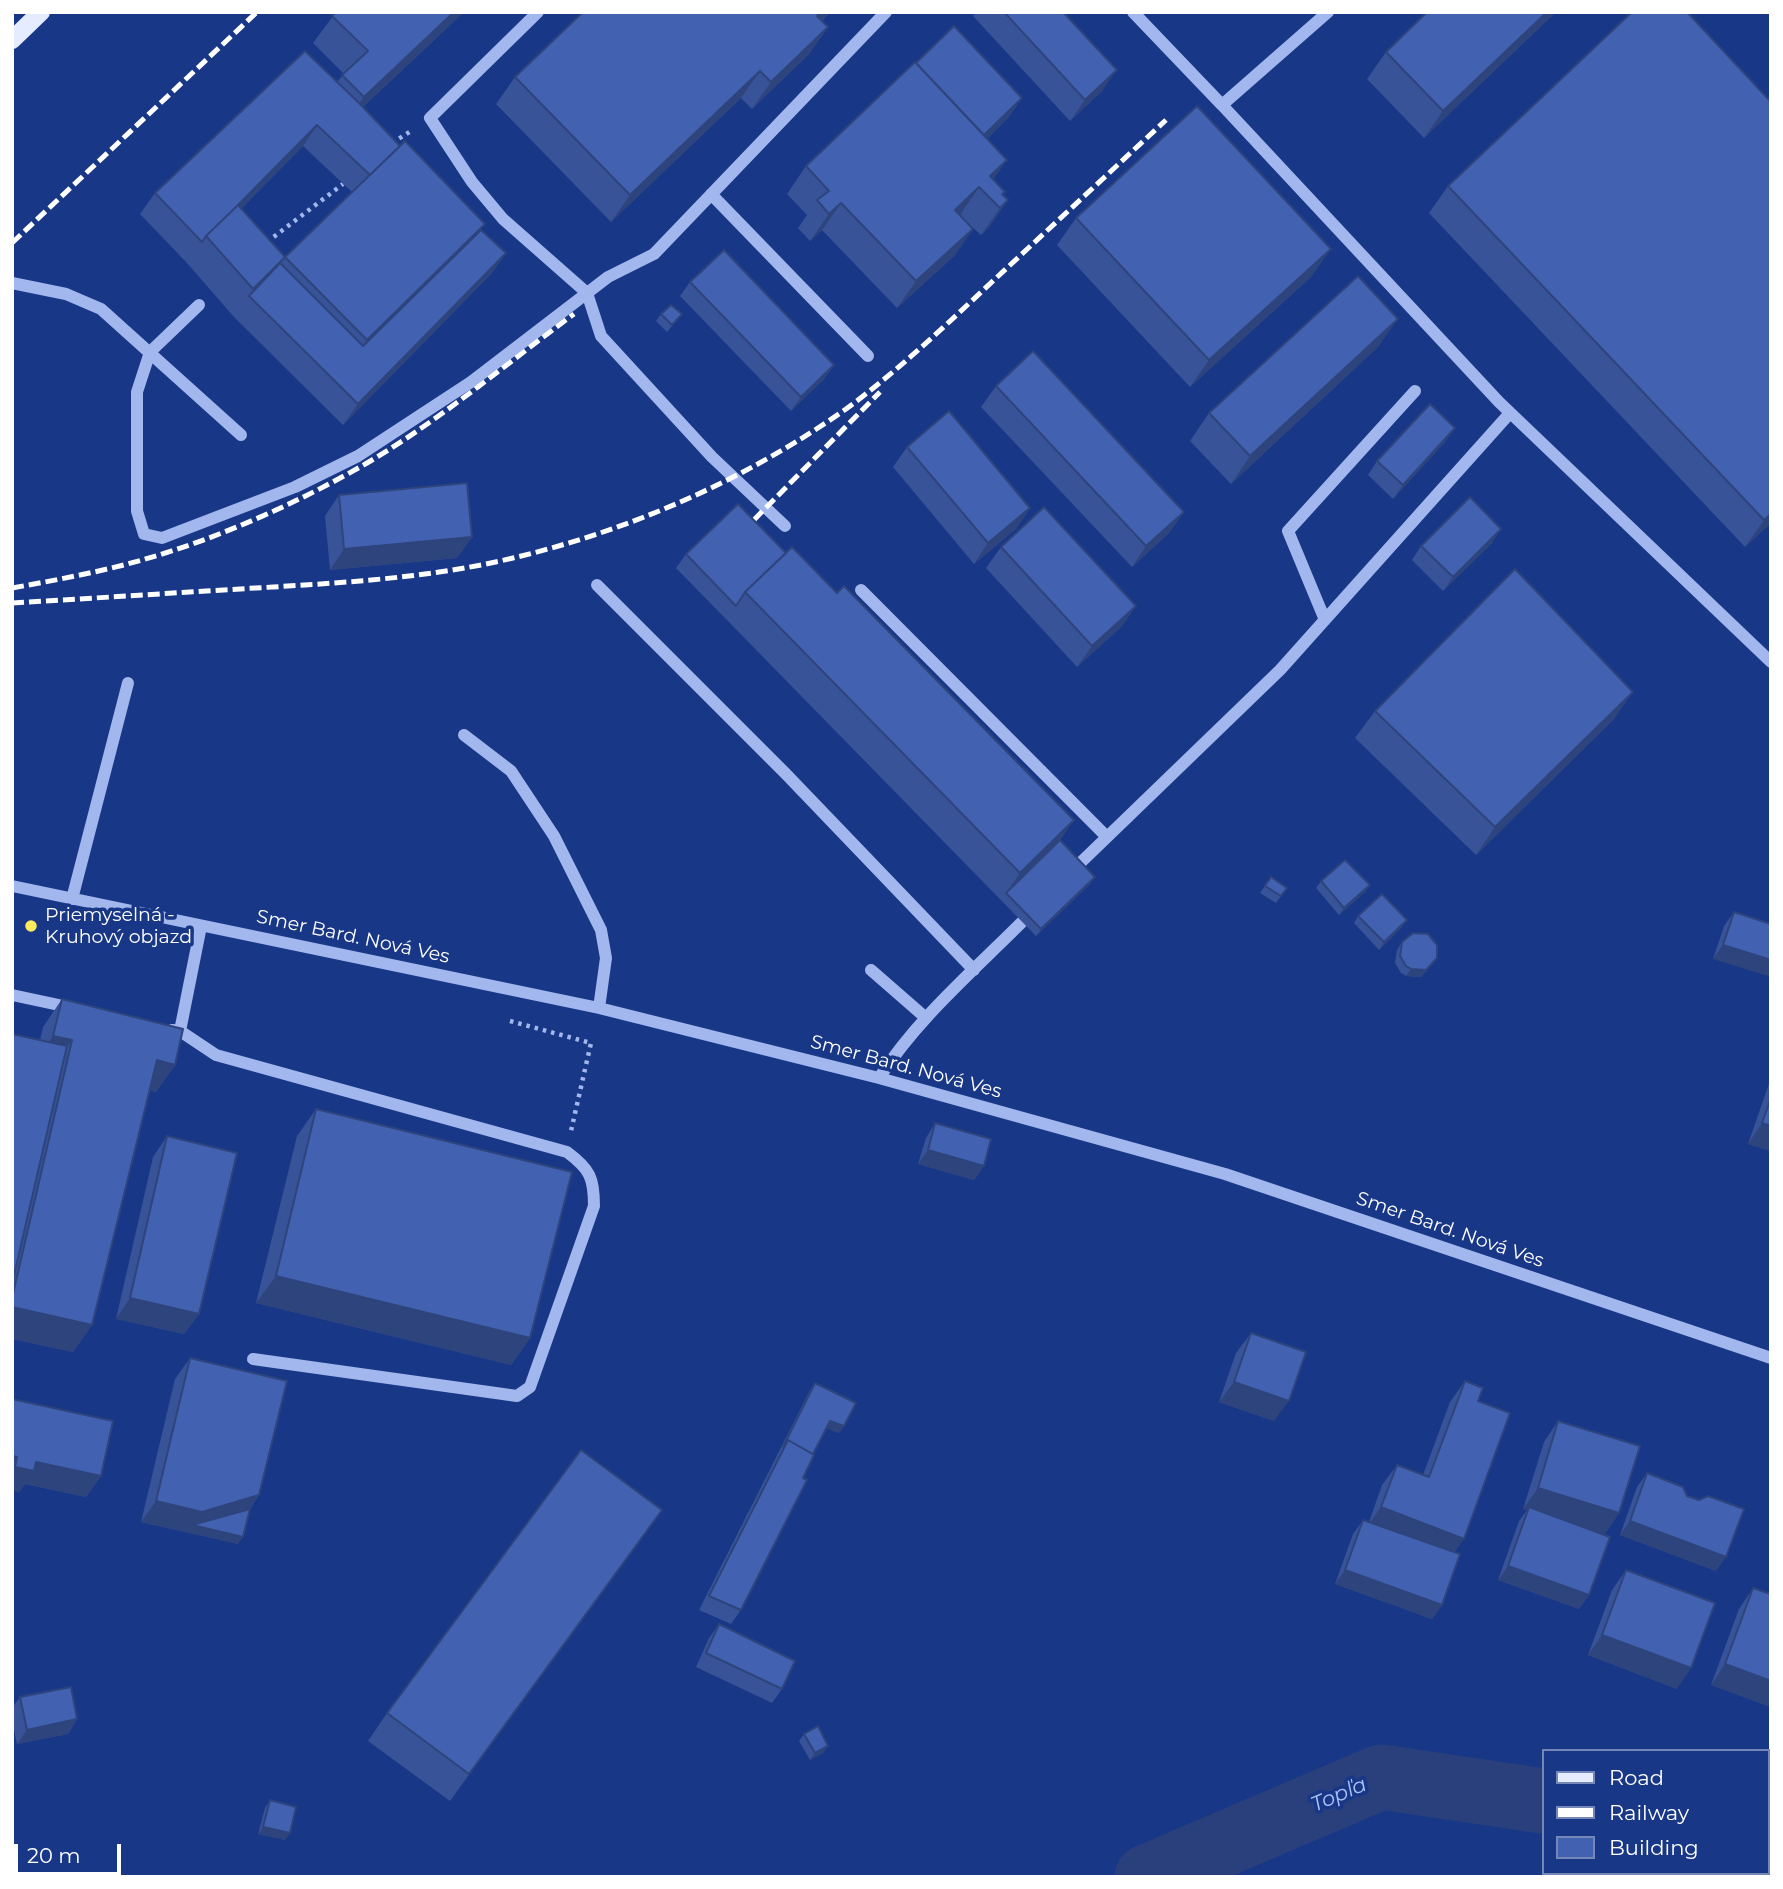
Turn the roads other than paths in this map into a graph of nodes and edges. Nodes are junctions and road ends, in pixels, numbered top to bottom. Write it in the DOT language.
graph roads {
  1 [pos="41,12"];
  2 [pos="538,12"];
  3 [pos="886,12"];
  4 [pos="1133,12"];
  5 [pos="1328,12"];
  6 [pos="12,40"];
  7 [pos="1222,105"];
  8 [pos="711,194"];
  9 [pos="12,283"];
  10 [pos="587,293"];
  11 [pos="199,305"];
  12 [pos="150,352"];
  13 [pos="868,356"];
  14 [pos="1415,391"];
  15 [pos="1510,413"];
  16 [pos="241,435"];
  17 [pos="785,526"];
  18 [pos="597,585"];
  19 [pos="861,590"];
  20 [pos="1325,620"];
  21 [pos="1771,662"];
  22 [pos="128,683"];
  23 [pos="464,735"];
  24 [pos="1107,837"];
  25 [pos="1075,868"];
  26 [pos="12,886"];
  27 [pos="72,899"];
  28 [pos="1022,922"];
  29 [pos="201,926"];
  30 [pos="871,970"];
  31 [pos="974,970"];
  32 [pos="12,995"];
  33 [pos="599,1008"];
  34 [pos="89,1012"];
  35 [pos="926,1018"];
  36 [pos="154,1026"];
  37 [pos="180,1031"];
  38 [pos="880,1079"];
  39 [pos="1771,1358"];
  40 [pos="253,1359"];
  1 -- 6 [label="main road"];
  2 -- 10 [label="street"];
  3 -- 8 [label="street"];
  4 -- 7 [label="street"];
  5 -- 7 [label="street"];
  7 -- 15 [label="street"];
  8 -- 10 [label="street"];
  8 -- 13 [label="street"];
  9 -- 12 [label="street"];
  10 -- 12 [label="street"];
  10 -- 17 [label="street"];
  11 -- 12 [label="street"];
  12 -- 16 [label="street"];
  14 -- 20 [label="street"];
  15 -- 20 [label="street"];
  15 -- 21 [label="street"];
  18 -- 31 [label="street"];
  19 -- 24 [label="street"];
  20 -- 24 [label="street"];
  22 -- 27 [label="street"];
  23 -- 33 [label="street"];
  24 -- 25 [label="street"];
  26 -- 27 [label="street, Smer Bard. Nová Ves"];
  27 -- 29 [label="street, Smer Bard. Nová Ves"];
  28 -- 31 [label="street"];
  29 -- 33 [label="street, Smer Bard. Nová Ves"];
  29 -- 37 [label="street"];
  30 -- 35 [label="street"];
  31 -- 35 [label="street"];
  32 -- 34 [label="street"];
  33 -- 38 [label="street, Smer Bard. Nová Ves"];
  35 -- 38 [label="street"];
  36 -- 37 [label="street"];
  37 -- 40 [label="street"];
  38 -- 39 [label="street, Smer Bard. Nová Ves"];
}
